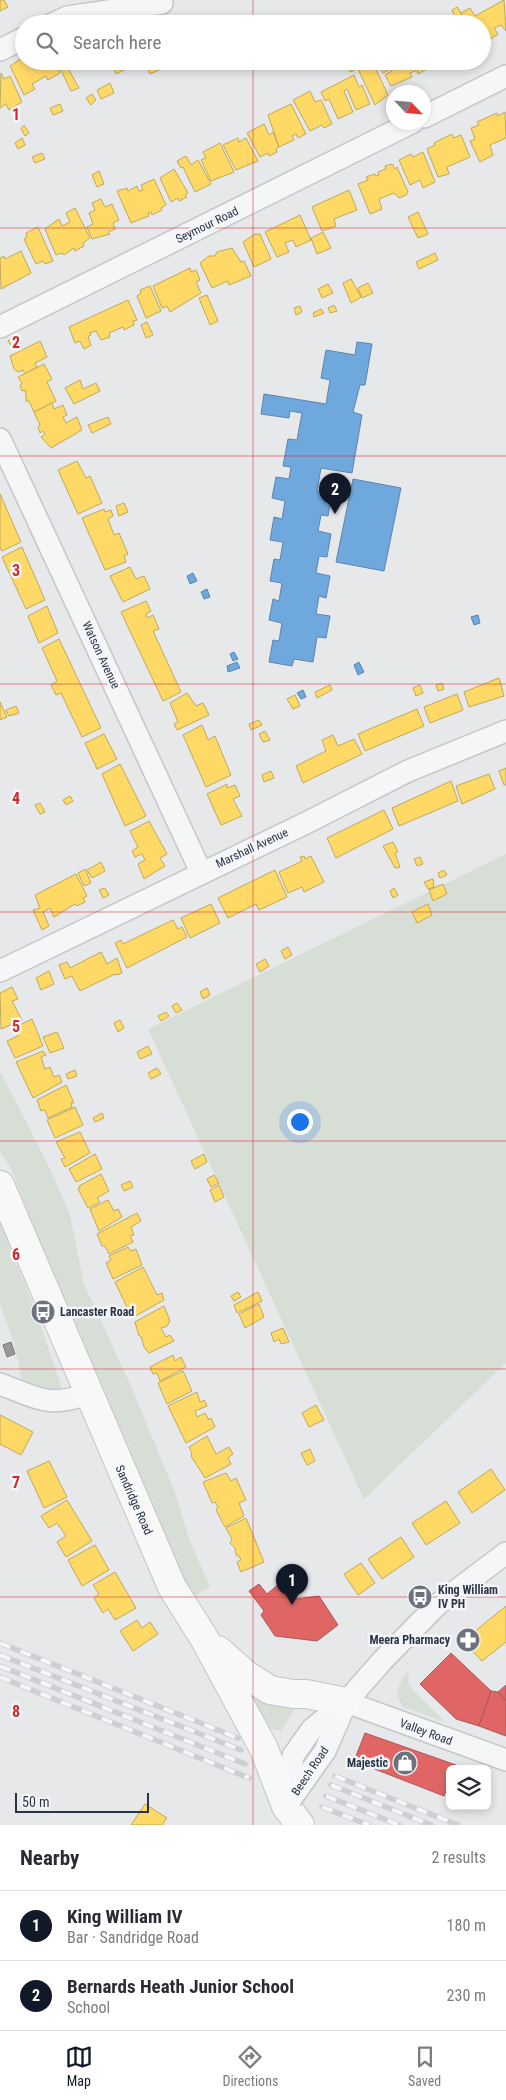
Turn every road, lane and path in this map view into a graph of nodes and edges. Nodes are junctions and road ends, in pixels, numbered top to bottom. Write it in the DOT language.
graph roads {
  1 [pos="162,3"];
  2 [pos="140,15"];
  3 [pos="15,42"];
  4 [pos="0,50"];
  5 [pos="506,76"];
  6 [pos="431,114"];
  7 [pos="397,130"];
  8 [pos="0,328"];
  9 [pos="0,439"];
  10 [pos="506,731"];
  11 [pos="201,872"];
  12 [pos="0,971"];
  13 [pos="0,1185"];
  14 [pos="0,1384"];
  15 [pos="88,1394"];
  16 [pos="506,1553"];
  17 [pos="204,1638"];
  18 [pos="346,1702"];
  19 [pos="506,1760"];
  20 [pos="290,1820"];
  1 -- 2 [label="street"];
  3 -- 4 [label="street"];
  5 -- 6 [label="street"];
  7 -- 8 [label="street, Seymour Road"];
  9 -- 11 [label="street, Watson Avenue"];
  10 -- 11 [label="street, Marshall Avenue"];
  11 -- 12 [label="street, Marshall Avenue"];
  13 -- 15 [label="main road, Sandridge Road"];
  14 -- 15 [label="street"];
  15 -- 17 [label="main road, Sandridge Road"];
  16 -- 18 [label="street, Beech Road"];
  17 -- 18 [label="main road"];
  17 -- 20 [label="main road, Sandridge Road, bridge"];
  18 -- 19 [label="street, Valley Road"];
  18 -- 20 [label="street, Beech Road, bridge"];
  18 -- 20 [label="street, Beech Road, bridge"];
}
